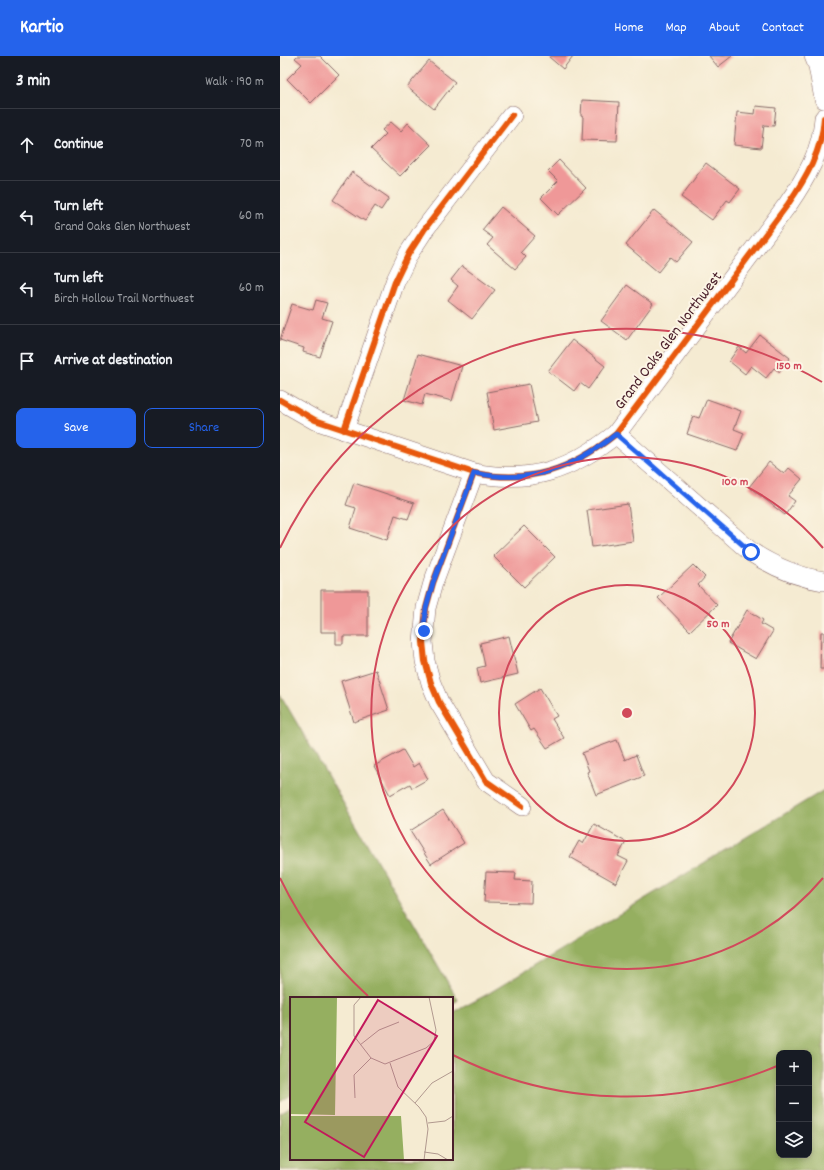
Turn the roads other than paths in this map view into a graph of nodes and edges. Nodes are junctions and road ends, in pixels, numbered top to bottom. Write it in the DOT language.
graph roads {
  1 [pos="814,56"];
  2 [pos="824,99"];
  3 [pos="512,115"];
  4 [pos="824,118"];
  5 [pos="280,400"];
  6 [pos="344,430"];
  7 [pos="616,434"];
  8 [pos="474,473"];
  9 [pos="824,581"];
  10 [pos="522,806"];
  1 -- 2 [label="street"];
  3 -- 6 [label="street"];
  4 -- 7 [label="street, Grand Oaks Glen Northwest"];
  5 -- 6 [label="street, Grand Oaks Glen Northwest"];
  6 -- 8 [label="street, Grand Oaks Glen Northwest"];
  7 -- 8 [label="street, Grand Oaks Glen Northwest"];
  7 -- 9 [label="street"];
  8 -- 10 [label="street"];
}
